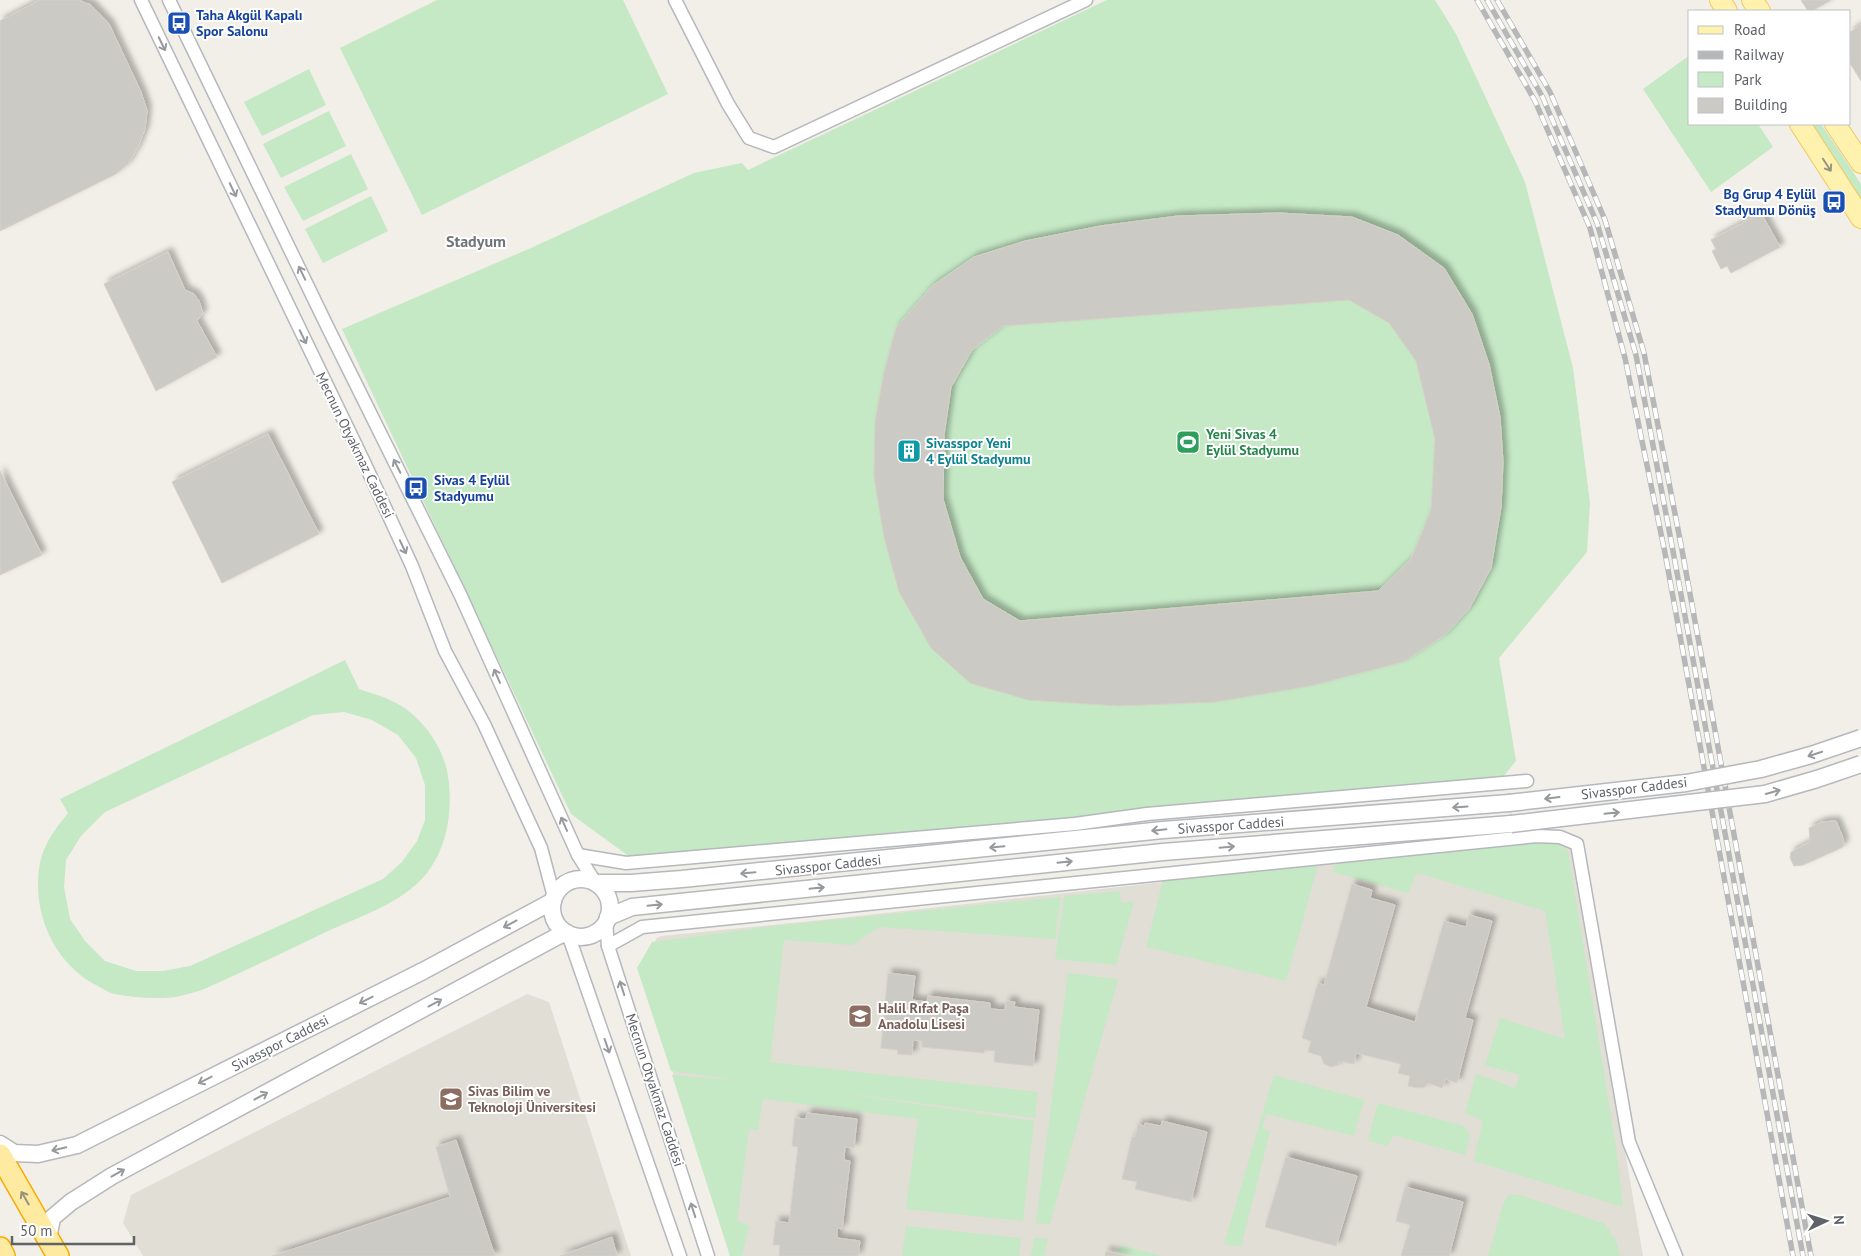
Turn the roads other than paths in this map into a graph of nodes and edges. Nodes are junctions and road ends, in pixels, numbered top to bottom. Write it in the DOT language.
graph roads {
  1 [pos="141,0"];
  2 [pos="170,0"];
  3 [pos="675,0"];
  4 [pos="1086,0"];
  5 [pos="1801,125"];
  6 [pos="1836,125"];
  7 [pos="1855,142"];
  8 [pos="1861,162"];
  9 [pos="1861,218"];
  10 [pos="1861,738"];
  11 [pos="1861,764"];
  12 [pos="1527,781"];
  13 [pos="578,855"];
  14 [pos="595,882"];
  15 [pos="554,899"];
  16 [pos="607,920"];
  17 [pos="568,933"];
  18 [pos="608,946"];
  19 [pos="0,1144"];
  20 [pos="0,1155"];
  21 [pos="0,1248"];
  22 [pos="53,1248"];
  23 [pos="4,1256"];
  24 [pos="680,1256"];
  25 [pos="708,1256"];
  26 [pos="1676,1256"];
  1 -- 15 [label="street, Mecnun Otyakmaz Caddesi, one-way"];
  13 -- 2 [label="street, Mecnun Otyakmaz Caddesi, one-way"];
  3 -- 4 [label="street"];
  5 -- 9 [label="main road, one-way"];
  6 -- 7 [label="main road"];
  7 -- 8 [label="main road"];
  10 -- 14 [label="street, Sivasspor Caddesi, one-way, bridge"];
  16 -- 11 [label="street, Sivasspor Caddesi, one-way, bridge"];
  12 -- 13 [label="street"];
  13 -- 14 [label="street, Mecnun Otyakmaz Caddesi"];
  14 -- 15 [label="street"];
  14 -- 16 [label="street"];
  15 -- 17 [label="street"];
  15 -- 19 [label="street, Sivasspor Caddesi, one-way"];
  16 -- 17 [label="street"];
  16 -- 18 [label="street, Mecnun Otyakmaz Caddesi"];
  22 -- 17 [label="street, one-way"];
  17 -- 24 [label="street, one-way"];
  25 -- 18 [label="street, Mecnun Otyakmaz Caddesi, one-way"];
  18 -- 26 [label="street"];
  22 -- 20 [label="highway, one-way"];
  21 -- 23 [label="highway"];
}
